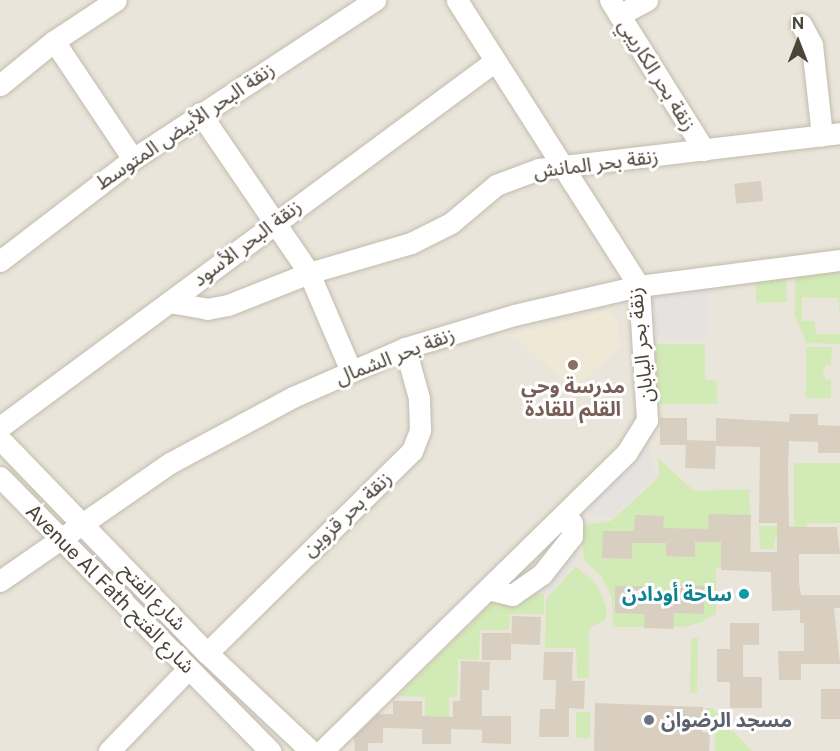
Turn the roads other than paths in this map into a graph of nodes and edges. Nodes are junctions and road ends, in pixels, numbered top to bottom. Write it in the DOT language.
graph roads {
  1 [pos="375,0"];
  2 [pos="457,0"];
  3 [pos="647,0"];
  4 [pos="112,1"];
  5 [pos="615,8"];
  6 [pos="801,24"];
  7 [pos="54,41"];
  8 [pos="495,62"];
  9 [pos="0,85"];
  10 [pos="201,113"];
  11 [pos="831,134"];
  12 [pos="704,150"];
  13 [pos="133,159"];
  14 [pos="564,166"];
  15 [pos="273,222"];
  16 [pos="840,260"];
  17 [pos="0,261"];
  18 [pos="309,273"];
  19 [pos="639,286"];
  20 [pos="169,302"];
  21 [pos="405,348"];
  22 [pos="351,370"];
  23 [pos="0,427"];
  24 [pos="0,439"];
  25 [pos="0,477"];
  26 [pos="82,525"];
  27 [pos="61,540"];
  28 [pos="0,581"];
  29 [pos="207,653"];
  30 [pos="189,669"];
  31 [pos="109,751"];
  32 [pos="270,751"];
  33 [pos="311,751"];
  34 [pos="322,751"];
  1 -- 10 [label="street, زنقة البحر الأبيض المتوسط"];
  2 -- 8 [label="street, زنقة بحر اليابان"];
  3 -- 5 [label="street"];
  4 -- 7 [label="street"];
  5 -- 12 [label="street, زنقة بحر الكاريبي"];
  6 -- 11 [label="street"];
  7 -- 9 [label="street"];
  7 -- 13 [label="street"];
  8 -- 14 [label="street, زنقة بحر اليابان"];
  8 -- 15 [label="street, زنقة البحر الأسود"];
  10 -- 13 [label="street, زنقة البحر الأبيض المتوسط"];
  10 -- 15 [label="street"];
  11 -- 12 [label="street, زنقة بحر المانش"];
  12 -- 14 [label="street, زنقة بحر المانش"];
  13 -- 17 [label="street, زنقة البحر الأبيض المتوسط"];
  14 -- 18 [label="street, زنقة بحر المانش"];
  14 -- 19 [label="street, زنقة بحر اليابان"];
  15 -- 18 [label="street"];
  15 -- 20 [label="street, زنقة البحر الأسود"];
  16 -- 19 [label="street, زنقة بحر الشمال"];
  18 -- 20 [label="street, زنقة بحر المانش"];
  18 -- 22 [label="street"];
  19 -- 21 [label="street, زنقة بحر الشمال"];
  19 -- 34 [label="street, زنقة بحر اليابان"];
  20 -- 23 [label="street, زنقة البحر الأسود"];
  21 -- 22 [label="street, زنقة بحر الشمال"];
  21 -- 29 [label="street, زنقة بحر قزوين"];
  22 -- 26 [label="street, زنقة بحر الشمال"];
  24 -- 26 [label="street, شارع الفتح"];
  25 -- 27 [label="street, Avenue Al Fath شارع الفتح"];
  26 -- 27 [label="street, زنقة بحر الشمال"];
  26 -- 29 [label="street, شارع الفتح"];
  27 -- 28 [label="street, زنقة بحر الشمال"];
  27 -- 30 [label="street, Avenue Al Fath شارع الفتح"];
  29 -- 33 [label="street, شارع الفتح"];
  30 -- 31 [label="street"];
  30 -- 32 [label="street, Avenue Al Fath شارع الفتح"];
}
